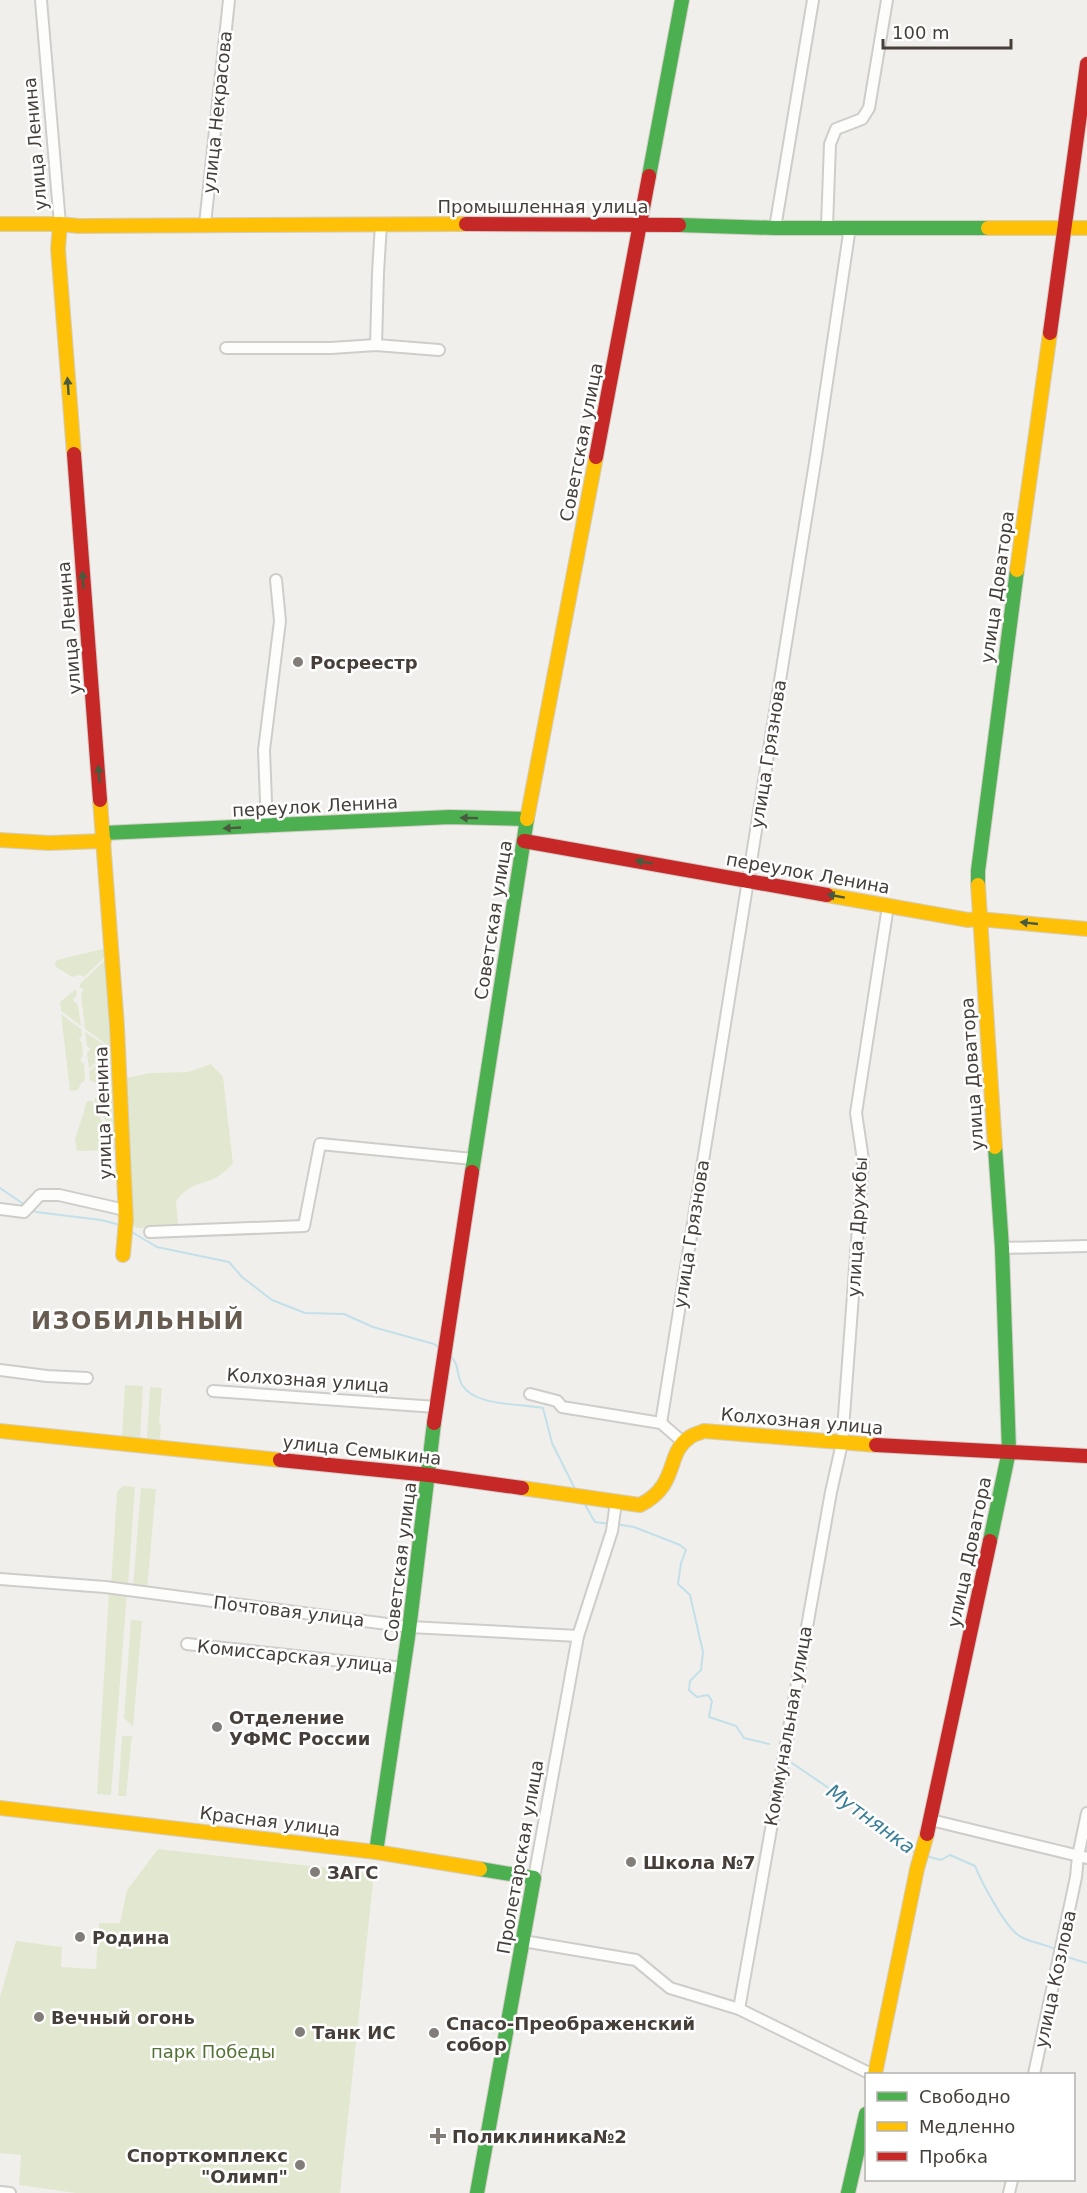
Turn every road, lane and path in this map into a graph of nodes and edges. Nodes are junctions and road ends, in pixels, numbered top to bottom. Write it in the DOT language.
graph roads {
  1 [pos="41,0"];
  2 [pos="229,0"];
  3 [pos="682,0"];
  4 [pos="813,0"];
  5 [pos="887,0"];
  6 [pos="1087,64"];
  7 [pos="0,224"];
  8 [pos="60,224"];
  9 [pos="205,224"];
  10 [pos="381,224"];
  11 [pos="640,224"];
  12 [pos="827,226"];
  13 [pos="850,227"];
  14 [pos="775,228"];
  15 [pos="1063,228"];
  16 [pos="1087,228"];
  17 [pos="376,345"];
  18 [pos="225,348"];
  19 [pos="439,350"];
  20 [pos="276,580"];
  21 [pos="527,819"];
  22 [pos="267,827"];
  23 [pos="104,837"];
  24 [pos="0,840"];
  25 [pos="524,841"];
  26 [pos="748,880"];
  27 [pos="888,906"];
  28 [pos="979,919"];
  29 [pos="1087,929"];
  30 [pos="473,1159"];
  31 [pos="0,1209"];
  32 [pos="125,1221"];
  33 [pos="150,1232"];
  34 [pos="1087,1246"];
  35 [pos="1002,1248"];
  36 [pos="123,1255"];
  37 [pos="0,1370"];
  38 [pos="87,1378"];
  39 [pos="213,1391"];
  40 [pos="530,1394"];
  41 [pos="436,1407"];
  42 [pos="661,1423"];
  43 [pos="0,1431"];
  44 [pos="684,1443"];
  45 [pos="842,1443"];
  46 [pos="1009,1451"];
  47 [pos="1087,1456"];
  48 [pos="429,1475"];
  49 [pos="616,1502"];
  50 [pos="0,1579"];
  51 [pos="410,1627"];
  52 [pos="578,1636"];
  53 [pos="187,1644"];
  54 [pos="404,1668"];
  55 [pos="0,1808"];
  56 [pos="1087,1813"];
  57 [pos="931,1820"];
  58 [pos="376,1852"];
  59 [pos="1082,1857"];
  60 [pos="534,1878"];
  61 [pos="523,1941"];
  62 [pos="739,2009"];
  63 [pos="871,2073"];
  64 [pos="873,2073"];
  65 [pos="1034,2073"];
  66 [pos="865,2123"];
  67 [pos="0,2192"];
  68 [pos="10,2193"];
  69 [pos="477,2193"];
  70 [pos="849,2193"];
  1 -- 8 [label="street, улица Ленина"];
  2 -- 9 [label="street, улица Некрасова"];
  3 -- 11 [label="street, Советская улица"];
  4 -- 14 [label="street"];
  5 -- 12 [label="street"];
  6 -- 15 [label="street, улица Доватора"];
  7 -- 8 [label="street, Промышленная улица"];
  8 -- 9 [label="street, Промышленная улица"];
  23 -- 8 [label="street, улица Ленина, one-way"];
  9 -- 10 [label="street, Промышленная улица"];
  10 -- 11 [label="street, Промышленная улица"];
  10 -- 17 [label="street"];
  11 -- 14 [label="street, Промышленная улица"];
  11 -- 21 [label="street, Советская улица"];
  12 -- 13 [label="street, Промышленная улица"];
  12 -- 14 [label="street, Промышленная улица"];
  13 -- 15 [label="street, Промышленная улица"];
  13 -- 26 [label="street, улица Грязнова"];
  15 -- 16 [label="street, Промышленная улица"];
  15 -- 28 [label="street, улица Доватора"];
  17 -- 18 [label="street"];
  17 -- 19 [label="street"];
  20 -- 22 [label="street"];
  21 -- 22 [label="street, переулок Ленина, one-way"];
  21 -- 25 [label="street, Советская улица"];
  22 -- 23 [label="street, переулок Ленина, one-way"];
  23 -- 24 [label="street, переулок Ленина"];
  23 -- 32 [label="street, улица Ленина"];
  26 -- 25 [label="street, переулок Ленина, one-way"];
  25 -- 30 [label="street, Советская улица"];
  27 -- 26 [label="street, переулок Ленина, one-way"];
  26 -- 42 [label="street, улица Грязнова"];
  27 -- 28 [label="street, переулок Ленина"];
  27 -- 45 [label="street, улица Дружбы"];
  29 -- 28 [label="street, переулок Ленина, one-way"];
  28 -- 35 [label="street, улица Доватора"];
  30 -- 33 [label="street"];
  30 -- 41 [label="street, Советская улица"];
  31 -- 32 [label="street"];
  32 -- 36 [label="street, улица Ленина"];
  34 -- 35 [label="street"];
  35 -- 46 [label="street, улица Доватора"];
  37 -- 38 [label="street"];
  39 -- 41 [label="street, Колхозная улица"];
  40 -- 42 [label="street"];
  41 -- 48 [label="street, Советская улица"];
  42 -- 44 [label="street"];
  43 -- 48 [label="street, улица Семыкина"];
  44 -- 45 [label="street, Колхозная улица"];
  44 -- 49 [label="street, улица Семыкина"];
  45 -- 46 [label="street, Колхозная улица"];
  45 -- 62 [label="street, Коммунальная улица"];
  46 -- 47 [label="street, Колхозная улица"];
  46 -- 57 [label="street, улица Доватора"];
  48 -- 49 [label="street, улица Семыкина"];
  48 -- 51 [label="street, Советская улица"];
  49 -- 52 [label="street, Пролетарская улица"];
  50 -- 51 [label="street, Почтовая улица"];
  51 -- 52 [label="street, Почтовая улица"];
  51 -- 54 [label="street, Советская улица"];
  52 -- 60 [label="street, Пролетарская улица"];
  53 -- 54 [label="street, Комиссарская улица"];
  54 -- 58 [label="street, Советская улица"];
  55 -- 58 [label="street, Красная улица"];
  56 -- 59 [label="street, улица Козлова"];
  57 -- 59 [label="street"];
  57 -- 64 [label="street, улица Доватора"];
  58 -- 60 [label="street, Красная улица"];
  59 -- 65 [label="street, улица Козлова"];
  60 -- 61 [label="street, Пролетарская улица"];
  61 -- 62 [label="street"];
  61 -- 69 [label="street, Пролетарская улица"];
  62 -- 63 [label="street"];
  66 -- 70 [label="street"];
  67 -- 68 [label="street"];
}
